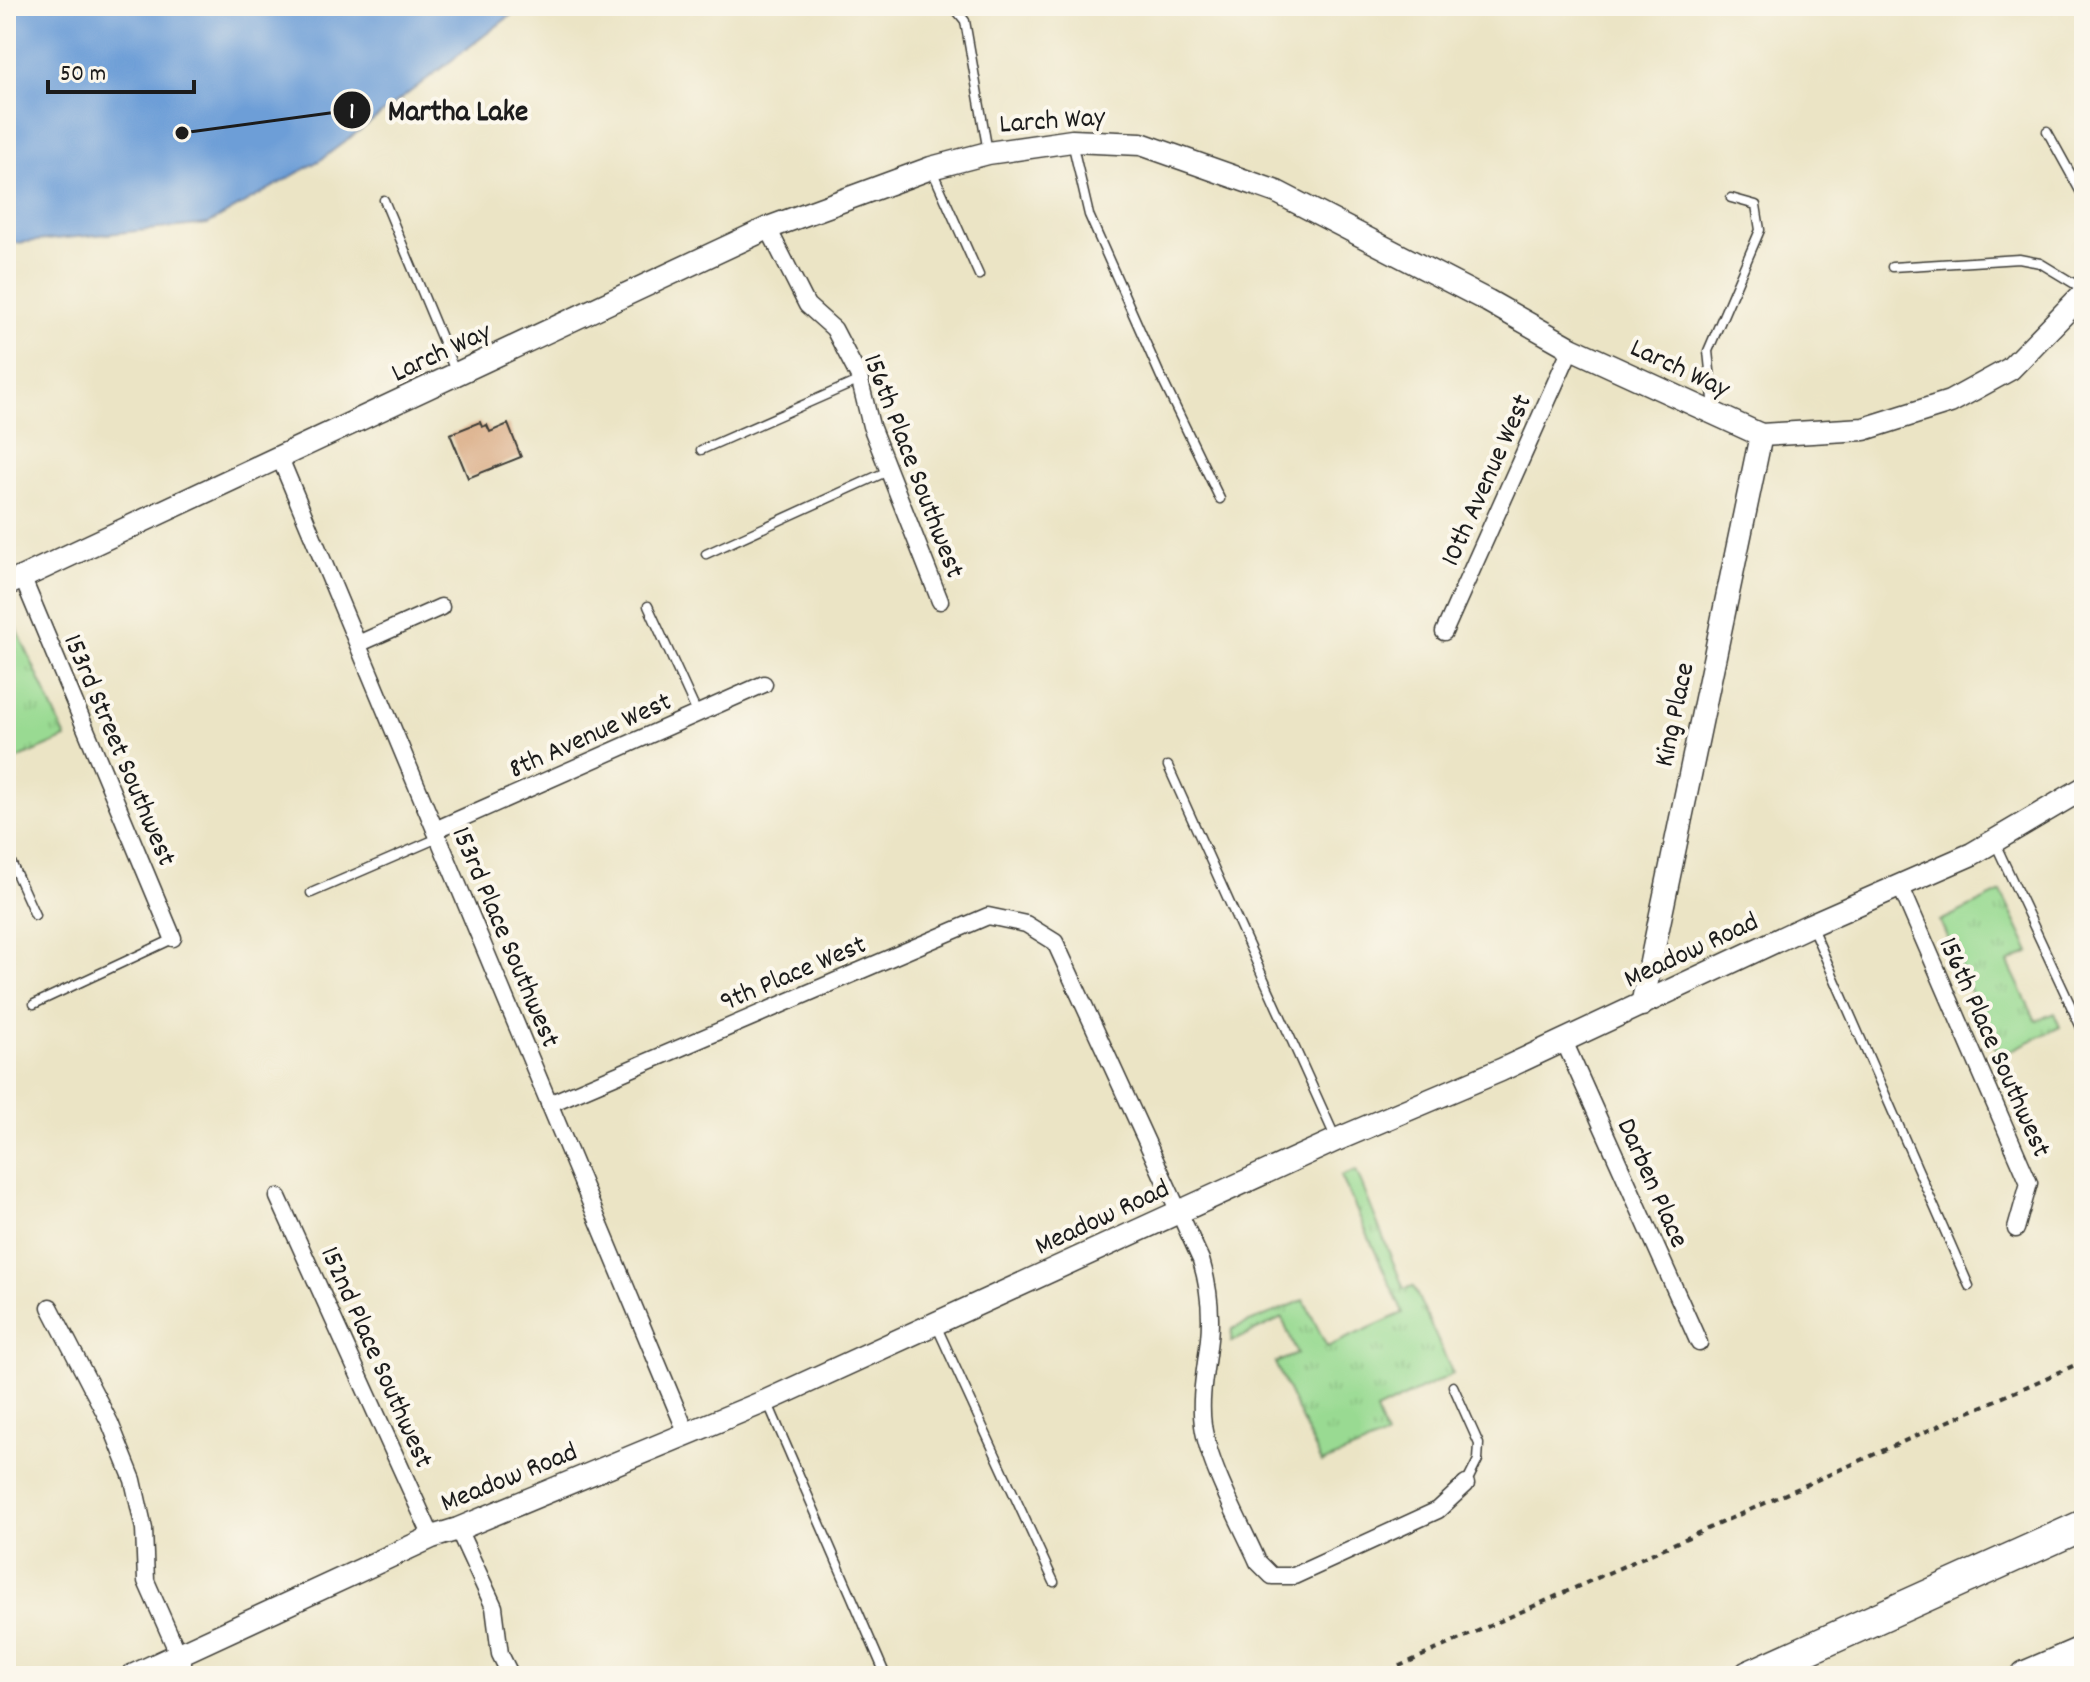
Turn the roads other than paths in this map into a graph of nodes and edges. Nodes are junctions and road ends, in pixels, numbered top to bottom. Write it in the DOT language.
graph roads {
  1 [pos="940,6"];
  2 [pos="947,6"];
  3 [pos="904,9"];
  4 [pos="2047,131"];
  5 [pos="1072,141"];
  6 [pos="988,153"];
  7 [pos="931,168"];
  8 [pos="1731,198"];
  9 [pos="2084,198"];
  10 [pos="384,200"];
  11 [pos="768,228"];
  12 [pos="1892,267"];
  13 [pos="979,275"];
  14 [pos="2084,291"];
  15 [pos="1571,348"];
  16 [pos="457,375"];
  17 [pos="860,380"];
  18 [pos="1715,414"];
  19 [pos="1761,435"];
  20 [pos="701,450"];
  21 [pos="280,458"];
  22 [pos="889,471"];
  23 [pos="1220,499"];
  24 [pos="706,554"];
  25 [pos="14,582"];
  26 [pos="940,601"];
  27 [pos="648,606"];
  28 [pos="441,607"];
  29 [pos="1444,632"];
  30 [pos="358,644"];
  31 [pos="764,684"];
  32 [pos="697,713"];
  33 [pos="1168,766"];
  34 [pos="2084,788"];
  35 [pos="437,834"];
  36 [pos="1994,841"];
  37 [pos="6,851"];
  38 [pos="1900,885"];
  39 [pos="311,893"];
  40 [pos="35,915"];
  41 [pos="1810,925"];
  42 [pos="173,938"];
  43 [pos="34,1004"];
  44 [pos="1642,1005"];
  45 [pos="2084,1034"];
  46 [pos="1564,1041"];
  47 [pos="549,1104"];
  48 [pos="1336,1140"];
  49 [pos="278,1197"];
  50 [pos="1179,1213"];
  51 [pos="2016,1229"];
  52 [pos="1969,1286"];
  53 [pos="50,1307"];
  54 [pos="935,1324"];
  55 [pos="1699,1343"];
  56 [pos="1453,1386"];
  57 [pos="766,1401"];
  58 [pos="687,1434"];
  59 [pos="1466,1484"];
  60 [pos="2084,1525"];
  61 [pos="458,1529"];
  62 [pos="432,1537"];
  63 [pos="1054,1582"];
  64 [pos="2084,1651"];
  65 [pos="184,1665"];
  66 [pos="132,1676"];
  67 [pos="511,1676"];
  68 [pos="886,1676"];
  69 [pos="1749,1676"];
  70 [pos="2026,1676"];
  1 -- 3 [label="lane"];
  2 -- 6 [label="lane"];
  4 -- 9 [label="lane"];
  5 -- 6 [label="street, Larch Way"];
  5 -- 15 [label="street, Larch Way"];
  5 -- 23 [label="lane"];
  6 -- 7 [label="street, Larch Way"];
  7 -- 11 [label="street, Larch Way"];
  7 -- 13 [label="lane"];
  8 -- 18 [label="lane"];
  10 -- 16 [label="lane"];
  11 -- 16 [label="street, Larch Way"];
  11 -- 17 [label="street, 156th Place Southwest"];
  12 -- 14 [label="lane"];
  14 -- 19 [label="street, Larch Way"];
  15 -- 18 [label="street, Larch Way"];
  15 -- 29 [label="street, 10th Avenue West"];
  16 -- 21 [label="street, Larch Way"];
  17 -- 20 [label="lane"];
  17 -- 22 [label="street, 156th Place Southwest"];
  18 -- 19 [label="street, Larch Way"];
  19 -- 44 [label="street, King Place"];
  21 -- 25 [label="street, Larch Way"];
  21 -- 30 [label="street, 153rd Place Southwest"];
  22 -- 24 [label="lane"];
  22 -- 26 [label="street, 156th Place Southwest"];
  25 -- 42 [label="street, 153rd Street Southwest"];
  27 -- 32 [label="lane"];
  28 -- 30 [label="street"];
  30 -- 35 [label="street, 153rd Place Southwest"];
  31 -- 32 [label="street, 8th Avenue West"];
  32 -- 35 [label="street, 8th Avenue West"];
  33 -- 48 [label="lane"];
  34 -- 36 [label="street, Meadow Road"];
  35 -- 39 [label="lane"];
  35 -- 47 [label="street, 153rd Place Southwest"];
  36 -- 38 [label="street, Meadow Road"];
  36 -- 45 [label="lane"];
  37 -- 40 [label="lane"];
  38 -- 41 [label="street, Meadow Road"];
  38 -- 51 [label="street, 156th Place Southwest"];
  41 -- 44 [label="street, Meadow Road"];
  41 -- 52 [label="lane"];
  42 -- 43 [label="lane"];
  44 -- 46 [label="street, Meadow Road"];
  46 -- 48 [label="street, Meadow Road"];
  46 -- 55 [label="street, Darben Place"];
  47 -- 50 [label="street, 9th Place West"];
  47 -- 58 [label="street, 153rd Place Southwest"];
  48 -- 50 [label="street, Meadow Road"];
  49 -- 62 [label="street, 152nd Place Southwest"];
  50 -- 54 [label="street, Meadow Road"];
  50 -- 59 [label="street"];
  53 -- 65 [label="street"];
  54 -- 57 [label="street, Meadow Road"];
  54 -- 63 [label="lane"];
  56 -- 59 [label="lane"];
  57 -- 58 [label="street, Meadow Road"];
  57 -- 68 [label="lane"];
  58 -- 61 [label="street, Meadow Road"];
  60 -- 69 [label="highway"];
  61 -- 62 [label="street, Meadow Road"];
  61 -- 67 [label="street"];
  62 -- 65 [label="street, Meadow Road"];
  64 -- 70 [label="highway"];
  65 -- 66 [label="street, Meadow Road"];
}
